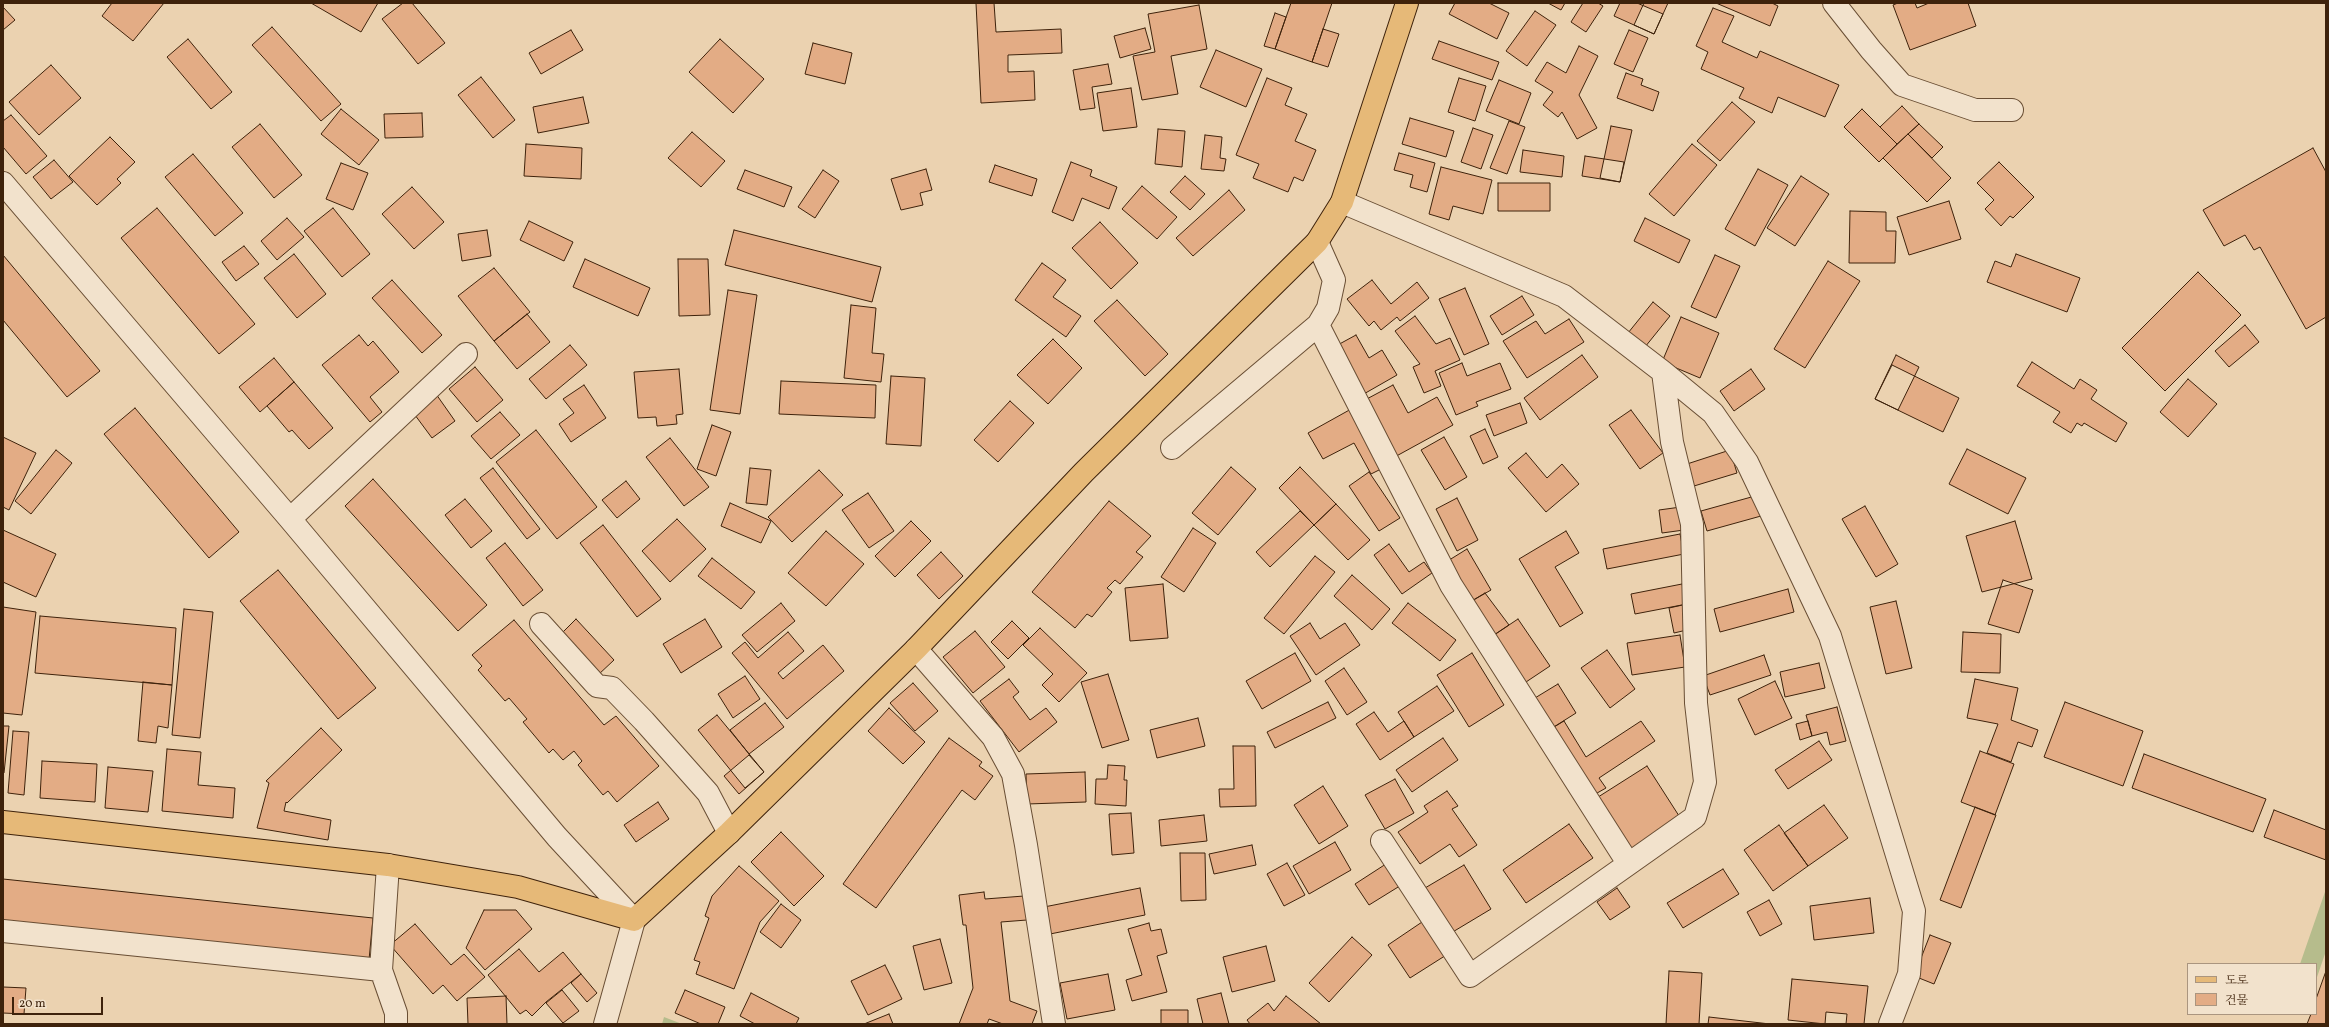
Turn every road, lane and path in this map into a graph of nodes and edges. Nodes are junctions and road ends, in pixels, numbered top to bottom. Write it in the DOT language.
graph roads {
  1 [pos="1407,3"];
  2 [pos="1834,3"];
  3 [pos="2012,110"];
  4 [pos="3,183"];
  5 [pos="1342,202"];
  6 [pos="1317,242"];
  7 [pos="1318,325"];
  8 [pos="466,354"];
  9 [pos="1663,372"];
  10 [pos="1172,448"];
  11 [pos="290,519"];
  12 [pos="542,624"];
  13 [pos="916,649"];
  14 [pos="3,822"];
  15 [pos="729,833"];
  16 [pos="1382,840"];
  17 [pos="1628,863"];
  18 [pos="388,865"];
  19 [pos="634,920"];
  20 [pos="3,931"];
  21 [pos="381,970"];
  22 [pos="396,1024"];
  23 [pos="605,1024"];
  24 [pos="1054,1024"];
  25 [pos="1890,1024"];
  1 -- 5 [label="main road"];
  2 -- 3 [label="street"];
  4 -- 11 [label="street"];
  5 -- 6 [label="main road"];
  5 -- 9 [label="street"];
  6 -- 7 [label="street"];
  6 -- 13 [label="main road"];
  7 -- 10 [label="street"];
  7 -- 17 [label="street"];
  8 -- 11 [label="street"];
  9 -- 17 [label="street"];
  9 -- 25 [label="street"];
  11 -- 19 [label="street"];
  12 -- 15 [label="street"];
  13 -- 15 [label="main road"];
  13 -- 24 [label="street"];
  14 -- 18 [label="main road"];
  15 -- 19 [label="main road"];
  16 -- 17 [label="street"];
  18 -- 19 [label="main road"];
  18 -- 21 [label="street"];
  19 -- 23 [label="street"];
  20 -- 21 [label="street"];
  21 -- 22 [label="street"];
}
